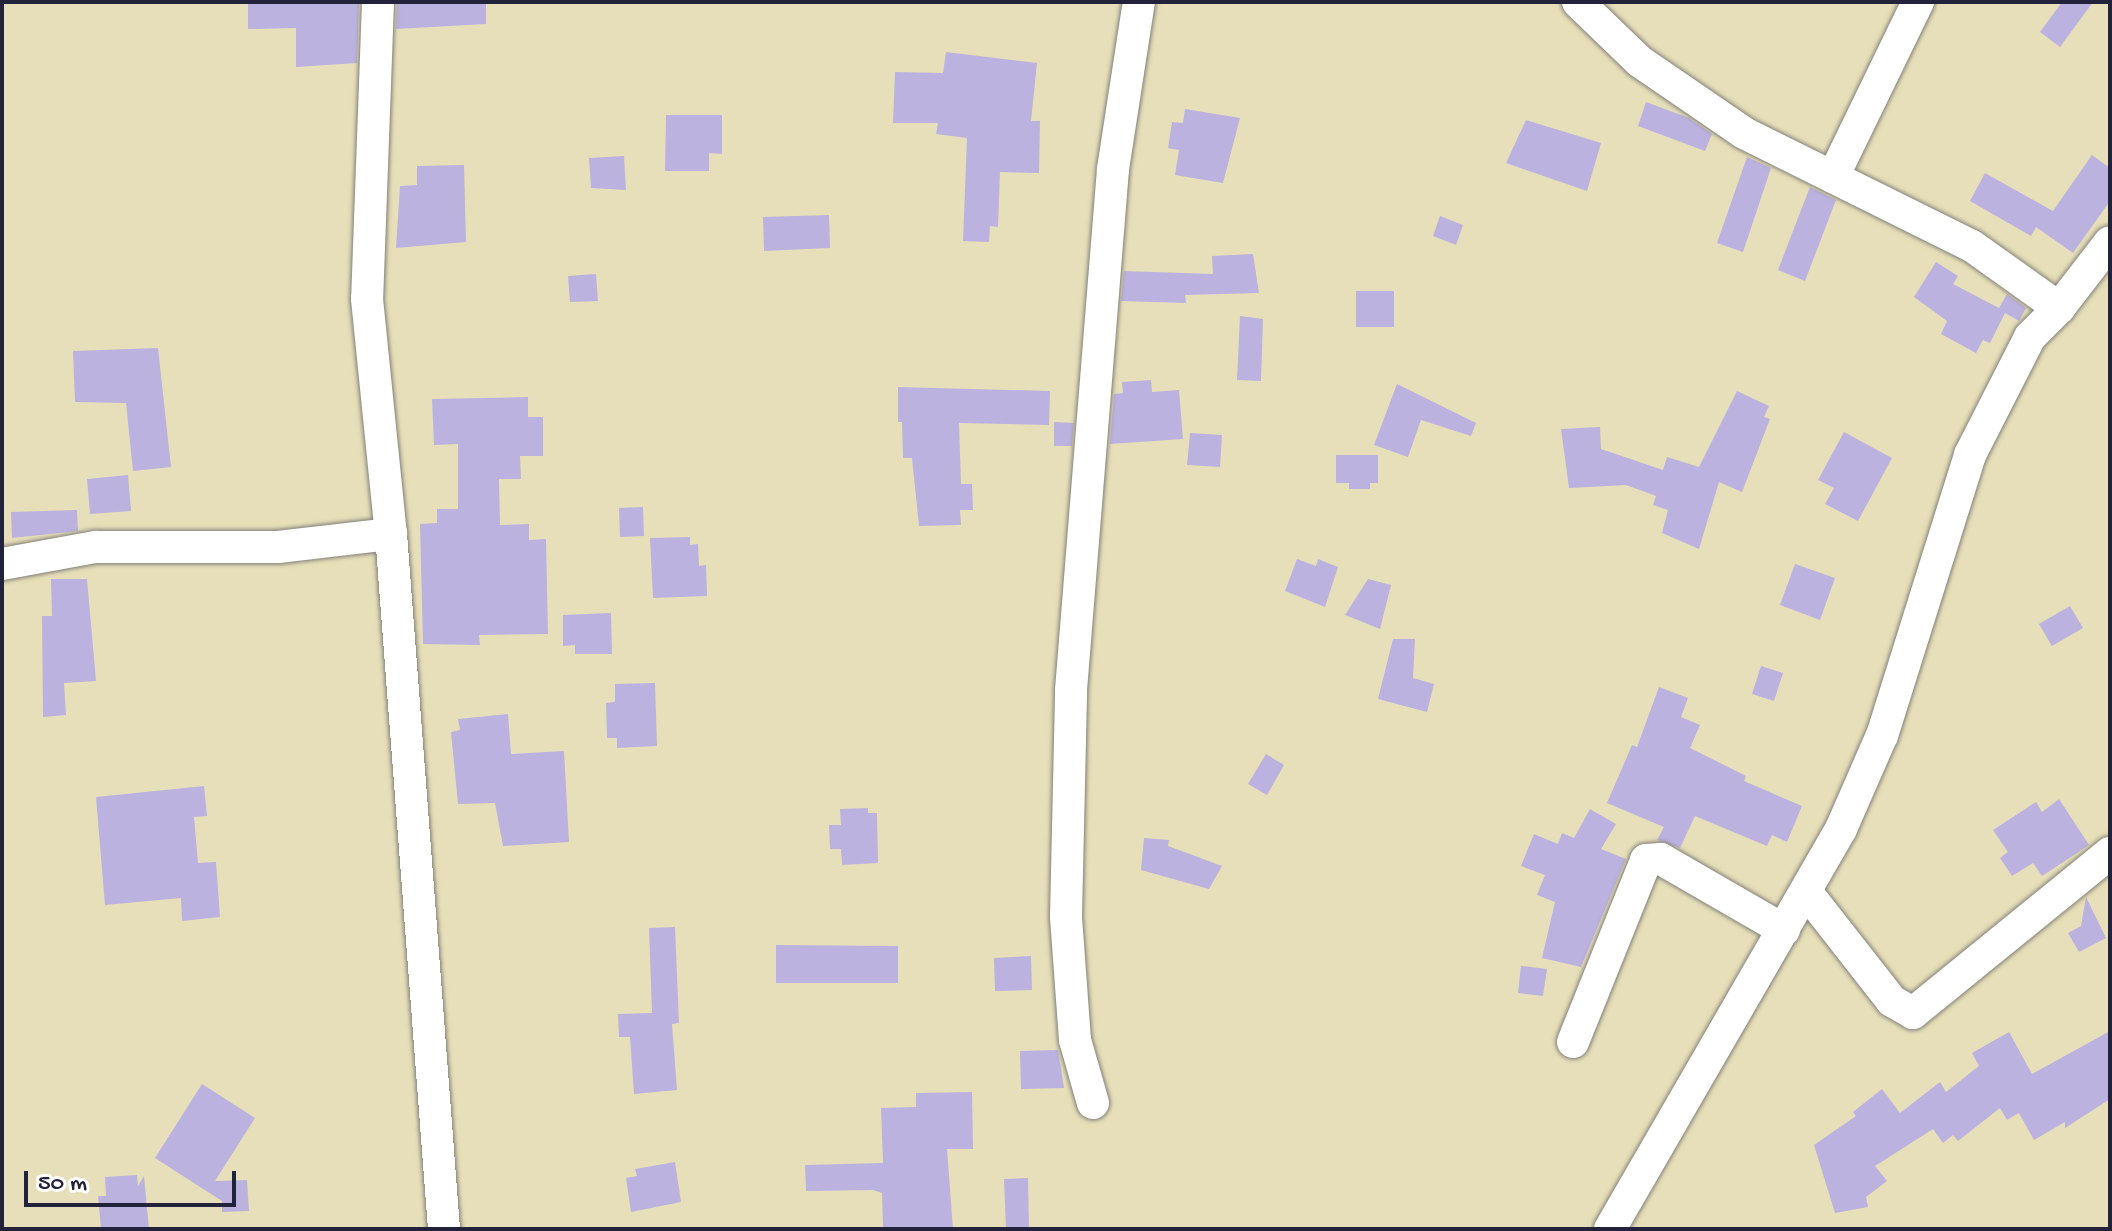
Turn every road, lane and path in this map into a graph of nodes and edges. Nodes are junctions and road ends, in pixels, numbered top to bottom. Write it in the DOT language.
graph roads {
  1 [pos="378,2"];
  2 [pos="1139,2"];
  3 [pos="1578,2"];
  4 [pos="1918,2"];
  5 [pos="1833,177"];
  6 [pos="2110,242"];
  7 [pos="2059,308"];
  8 [pos="391,534"];
  9 [pos="2,564"];
  10 [pos="2110,853"];
  11 [pos="1808,894"];
  12 [pos="1784,930"];
  13 [pos="1573,1042"];
  14 [pos="1093,1103"];
  15 [pos="444,1229"];
  16 [pos="1610,1229"];
  1 -- 8 [label="street"];
  2 -- 14 [label="street"];
  3 -- 5 [label="street"];
  4 -- 5 [label="street"];
  5 -- 7 [label="street"];
  6 -- 7 [label="street"];
  7 -- 11 [label="street"];
  8 -- 9 [label="street"];
  8 -- 15 [label="street"];
  10 -- 11 [label="street"];
  11 -- 12 [label="street"];
  12 -- 13 [label="street"];
  12 -- 16 [label="street"];
}
